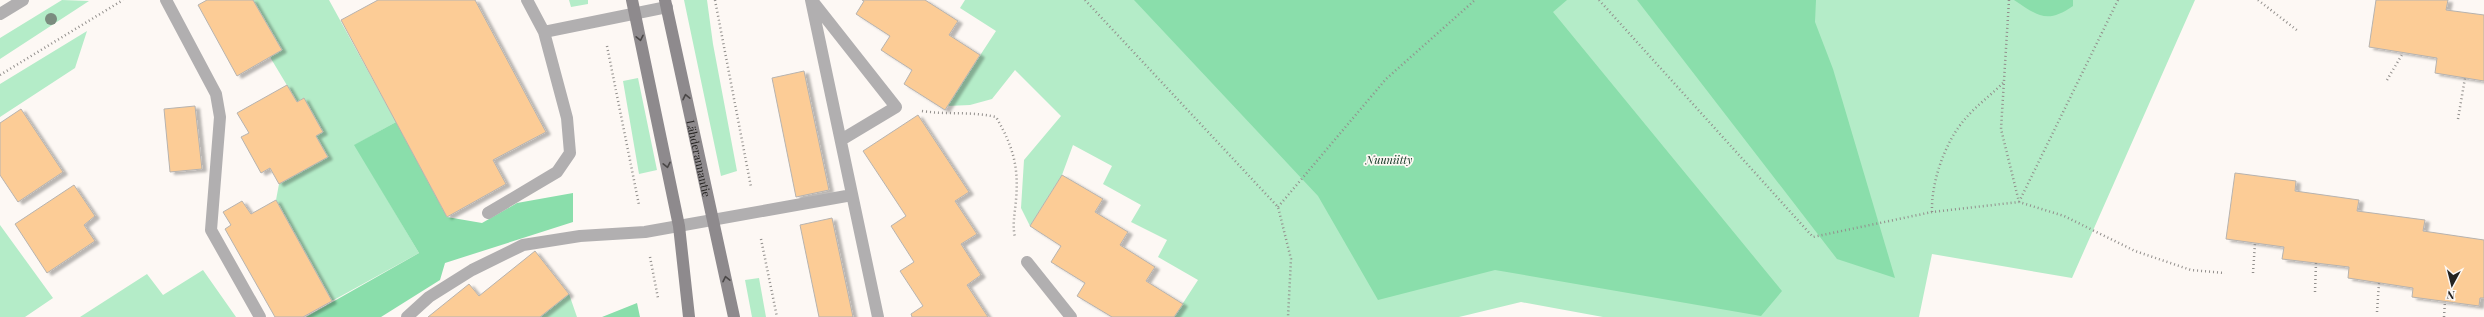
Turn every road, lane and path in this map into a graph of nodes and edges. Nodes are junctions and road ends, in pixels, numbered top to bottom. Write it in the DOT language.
graph roads {
  1 [pos="23,0"];
  2 [pos="123,0"];
  3 [pos="166,0"];
  4 [pos="527,0"];
  5 [pos="632,0"];
  6 [pos="715,0"];
  7 [pos="812,0"];
  8 [pos="1086,0"];
  9 [pos="1475,0"];
  10 [pos="1599,0"];
  11 [pos="2009,0"];
  12 [pos="2118,0"];
  13 [pos="2258,0"];
  14 [pos="666,4"];
  15 [pos="0,14"];
  16 [pos="635,14"];
  17 [pos="602,21"];
  18 [pos="544,32"];
  19 [pos="2298,32"];
  20 [pos="2402,53"];
  21 [pos="0,75"];
  22 [pos="2466,78"];
  23 [pos="2387,80"];
  24 [pos="2004,83"];
  25 [pos="896,107"];
  26 [pos="2458,120"];
  27 [pos="840,140"];
  28 [pos="852,195"];
  29 [pos="2019,202"];
  30 [pos="1278,207"];
  31 [pos="488,212"];
  32 [pos="756,212"];
  33 [pos="1932,212"];
  34 [pos="713,220"];
  35 [pos="680,226"];
  36 [pos="645,232"];
  37 [pos="2255,243"];
  38 [pos="1027,262"];
  39 [pos="2316,263"];
  40 [pos="2225,273"];
  41 [pos="2253,273"];
  42 [pos="2379,283"];
  43 [pos="2315,292"];
  44 [pos="2445,301"];
  45 [pos="659,302"];
  46 [pos="2377,312"];
  47 [pos="260,317"];
  48 [pos="407,317"];
  49 [pos="689,317"];
  50 [pos="734,317"];
  51 [pos="777,317"];
  52 [pos="878,317"];
  53 [pos="1071,317"];
  54 [pos="1288,317"];
  55 [pos="2444,317"];
  1 -- 15 [label="street"];
  2 -- 21 [label="path"];
  3 -- 47 [label="street"];
  4 -- 18 [label="street"];
  5 -- 16 [label="main road"];
  6 -- 32 [label="path"];
  7 -- 25 [label="street"];
  7 -- 27 [label="street"];
  8 -- 30 [label="path"];
  9 -- 30 [label="path"];
  10 -- 33 [label="path"];
  11 -- 24 [label="path"];
  12 -- 29 [label="path"];
  13 -- 19 [label="path"];
  14 -- 16 [label="street"];
  34 -- 14 [label="main road, Lähderannantie, one-way"];
  16 -- 17 [label="street"];
  16 -- 35 [label="main road, one-way"];
  17 -- 18 [label="street"];
  17 -- 36 [label="path"];
  18 -- 31 [label="street"];
  20 -- 23 [label="path"];
  22 -- 26 [label="path"];
  24 -- 29 [label="path"];
  24 -- 33 [label="path"];
  25 -- 27 [label="street"];
  25 -- 38 [label="path"];
  27 -- 28 [label="street"];
  28 -- 32 [label="street"];
  28 -- 52 [label="street"];
  29 -- 33 [label="path"];
  29 -- 40 [label="path"];
  30 -- 54 [label="path"];
  32 -- 34 [label="street"];
  32 -- 51 [label="path"];
  34 -- 35 [label="street"];
  50 -- 34 [label="main road, Lähderannantie, one-way"];
  35 -- 36 [label="street"];
  35 -- 49 [label="main road"];
  36 -- 45 [label="path"];
  36 -- 48 [label="street"];
  37 -- 41 [label="path"];
  38 -- 53 [label="street"];
  39 -- 43 [label="path"];
  42 -- 46 [label="path"];
  44 -- 55 [label="path"];
}
